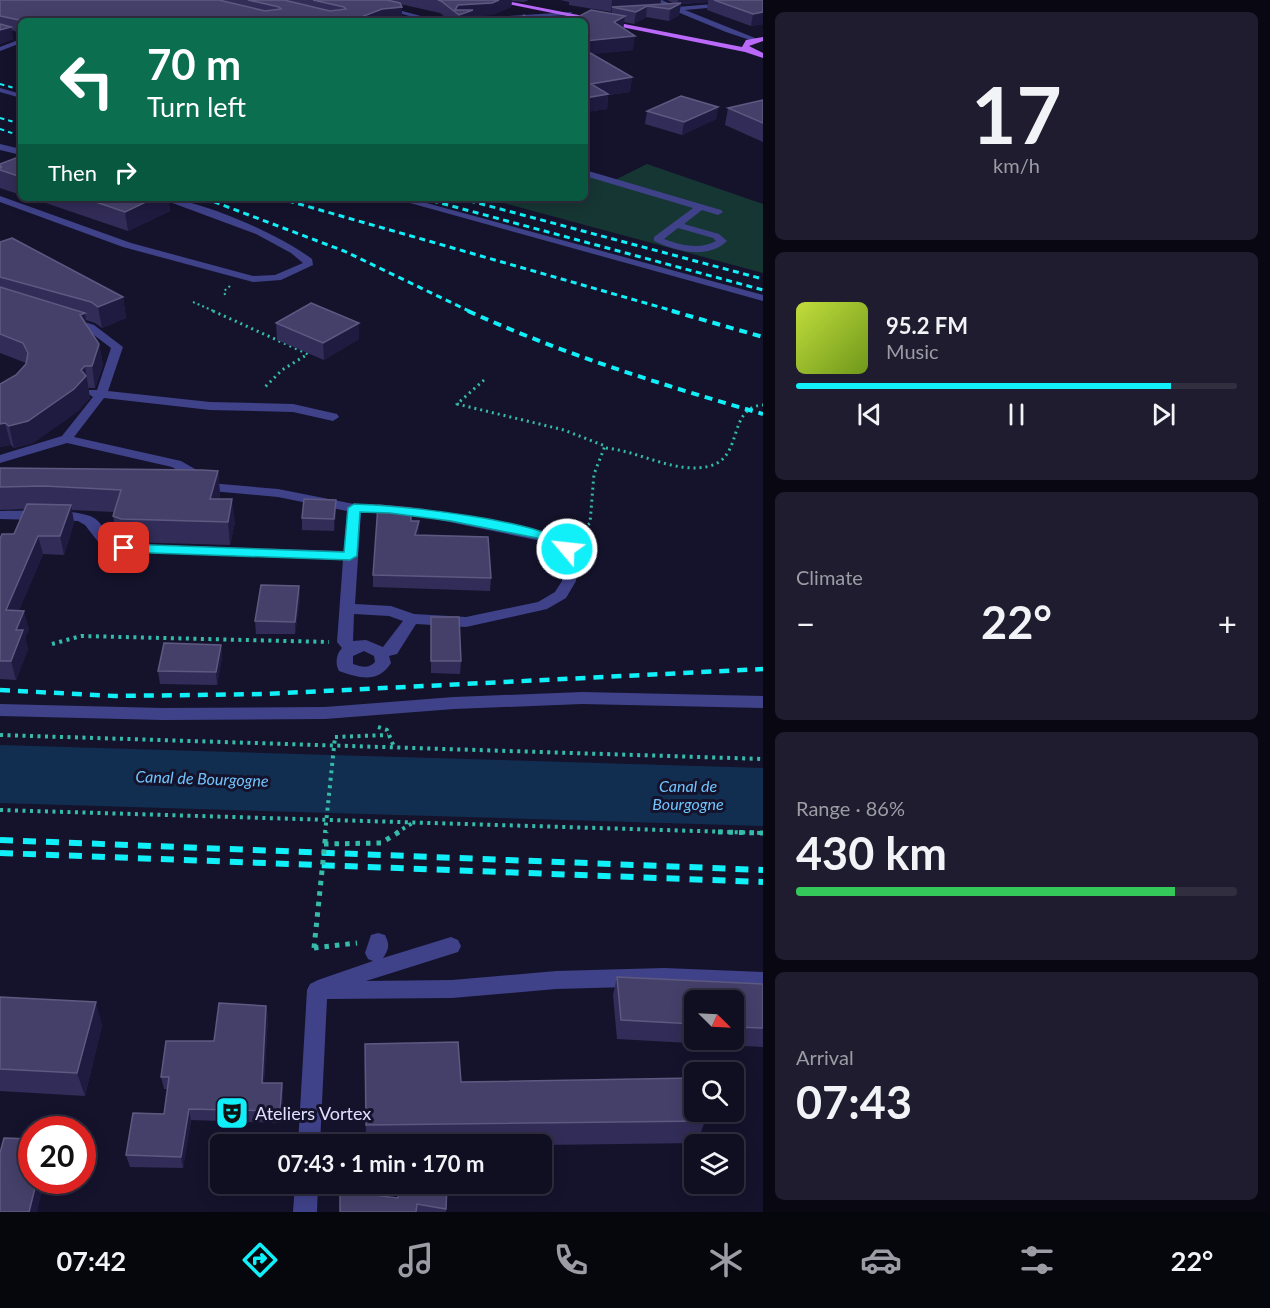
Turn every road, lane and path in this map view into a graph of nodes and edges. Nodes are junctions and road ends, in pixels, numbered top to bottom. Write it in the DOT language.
graph roads {
  1 [pos="354,0"];
  2 [pos="491,0"];
  3 [pos="656,0"];
  4 [pos="763,1"];
  5 [pos="512,2"];
  6 [pos="675,9"];
  7 [pos="648,12"];
  8 [pos="554,14"];
  9 [pos="617,15"];
  10 [pos="528,16"];
  11 [pos="574,16"];
  12 [pos="592,17"];
  13 [pos="424,18"];
  14 [pos="500,18"];
  15 [pos="532,18"];
  16 [pos="587,18"];
  17 [pos="588,18"];
  18 [pos="10,34"];
  19 [pos="18,40"];
  20 [pos="18,42"];
  21 [pos="754,43"];
  22 [pos="0,49"];
  23 [pos="763,56"];
  24 [pos="0,90"];
  25 [pos="18,95"];
  26 [pos="0,147"];
  27 [pos="18,151"];
  28 [pos="588,174"];
  29 [pos="0,199"];
  30 [pos="172,201"];
  31 [pos="408,201"];
  32 [pos="700,207"];
  33 [pos="718,212"];
  34 [pos="678,225"];
  35 [pos="763,297"];
  36 [pos="194,302"];
  37 [pos="60,317"];
  38 [pos="484,380"];
  39 [pos="264,388"];
  40 [pos="97,394"];
  41 [pos="763,405"];
  42 [pos="333,417"];
  43 [pos="66,439"];
  44 [pos="606,448"];
  45 [pos="2,459"];
  46 [pos="181,486"];
  47 [pos="205,486"];
  48 [pos="354,508"];
  49 [pos="0,515"];
  50 [pos="563,544"];
  51 [pos="350,556"];
  52 [pos="347,609"];
  53 [pos="412,620"];
  54 [pos="52,644"];
  55 [pos="348,645"];
  56 [pos="381,653"];
  57 [pos="763,702"];
  58 [pos="0,710"];
  59 [pos="0,735"];
  60 [pos="388,735"];
  61 [pos="763,759"];
  62 [pos="0,810"];
  63 [pos="414,822"];
  64 [pos="763,833"];
  65 [pos="324,844"];
  66 [pos="451,946"];
  67 [pos="377,947"];
  68 [pos="346,967"];
  69 [pos="763,981"];
  70 [pos="317,990"];
  71 [pos="310,1134"];
  72 [pos="306,1194"];
  73 [pos="305,1212"];
  1 -- 13 [label="street"];
  2 -- 5 [label="main road"];
  3 -- 6 [label="street"];
  4 -- 6 [label="street"];
  5 -- 8 [label="main road"];
  5 -- 10 [label="street"];
  5 -- 11 [label="main road"];
  6 -- 7 [label="street"];
  6 -- 21 [label="street"];
  8 -- 10 [label="street"];
  8 -- 11 [label="street"];
  9 -- 12 [label="street"];
  10 -- 14 [label="street"];
  10 -- 15 [label="street"];
  11 -- 12 [label="main road"];
  11 -- 16 [label="main road"];
  12 -- 21 [label="main road"];
  17 -- 21 [label="main road"];
  18 -- 19 [label="street"];
  20 -- 22 [label="street"];
  21 -- 23 [label="main road"];
  24 -- 25 [label="street"];
  26 -- 27 [label="street"];
  28 -- 32 [label="street"];
  29 -- 30 [label="street"];
  31 -- 35 [label="street"];
  32 -- 33 [label="street"];
  32 -- 34 [label="street"];
  34 -- 34 [label="street"];
  36 -- 39 [label="path"];
  37 -- 40 [label="street"];
  38 -- 44 [label="path"];
  40 -- 42 [label="street"];
  40 -- 43 [label="street"];
  41 -- 44 [label="path"];
  43 -- 45 [label="street"];
  43 -- 47 [label="street"];
  44 -- 50 [label="path"];
  46 -- 47 [label="street"];
  47 -- 48 [label="street"];
  48 -- 50 [label="street"];
  48 -- 51 [label="street"];
  49 -- 51 [label="street"];
  50 -- 53 [label="street"];
  51 -- 52 [label="street"];
  52 -- 53 [label="street"];
  52 -- 55 [label="street"];
  53 -- 56 [label="street"];
  54 -- 55 [label="path"];
  55 -- 56 [label="street"];
  55 -- 56 [label="street"];
  57 -- 58 [label="street"];
  59 -- 61 [label="path"];
  60 -- 65 [label="path, bridge"];
  62 -- 63 [label="path"];
  63 -- 64 [label="path"];
  63 -- 65 [label="path"];
  65 -- 67 [label="path, bridge"];
  66 -- 70 [label="street"];
  68 -- 70 [label="street"];
  69 -- 70 [label="street"];
  70 -- 71 [label="street"];
  72 -- 73 [label="street"];
}
